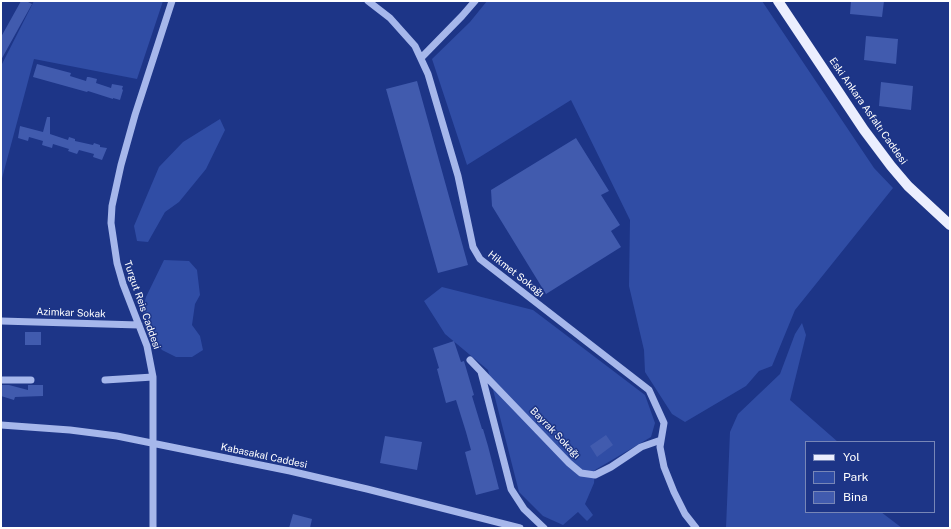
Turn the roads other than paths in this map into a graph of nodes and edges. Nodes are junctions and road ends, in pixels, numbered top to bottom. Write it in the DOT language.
graph roads {
  1 [pos="172,1"];
  2 [pos="368,1"];
  3 [pos="475,1"];
  4 [pos="778,1"];
  5 [pos="421,58"];
  6 [pos="950,225"];
  7 [pos="1,321"];
  8 [pos="139,325"];
  9 [pos="470,360"];
  10 [pos="481,371"];
  11 [pos="153,378"];
  12 [pos="1,380"];
  13 [pos="31,380"];
  14 [pos="105,380"];
  15 [pos="1,425"];
  16 [pos="661,440"];
  17 [pos="153,444"];
  18 [pos="153,528"];
  19 [pos="520,528"];
  20 [pos="544,528"];
  21 [pos="696,528"];
  1 -- 8 [label="street, Turgut Reis Caddesi"];
  2 -- 5 [label="street, Hikmet Sokağı"];
  3 -- 5 [label="street"];
  4 -- 6 [label="main road, Eski Ankara Asfaltı Caddesi"];
  5 -- 16 [label="street, Hikmet Sokağı"];
  7 -- 8 [label="street, Azimkar Sokak"];
  8 -- 11 [label="street, Turgut Reis Caddesi"];
  9 -- 10 [label="street, Bayrak Sokağı"];
  10 -- 16 [label="street, Bayrak Sokağı"];
  10 -- 20 [label="street"];
  11 -- 14 [label="street"];
  11 -- 17 [label="street, Turgut Reis Caddesi"];
  12 -- 13 [label="street"];
  15 -- 17 [label="street, Kabasakal Caddesi"];
  16 -- 21 [label="street, Hikmet Sokağı"];
  17 -- 18 [label="street, Turgut Reis Caddesi"];
  17 -- 19 [label="street, Kabasakal Caddesi"];
}
